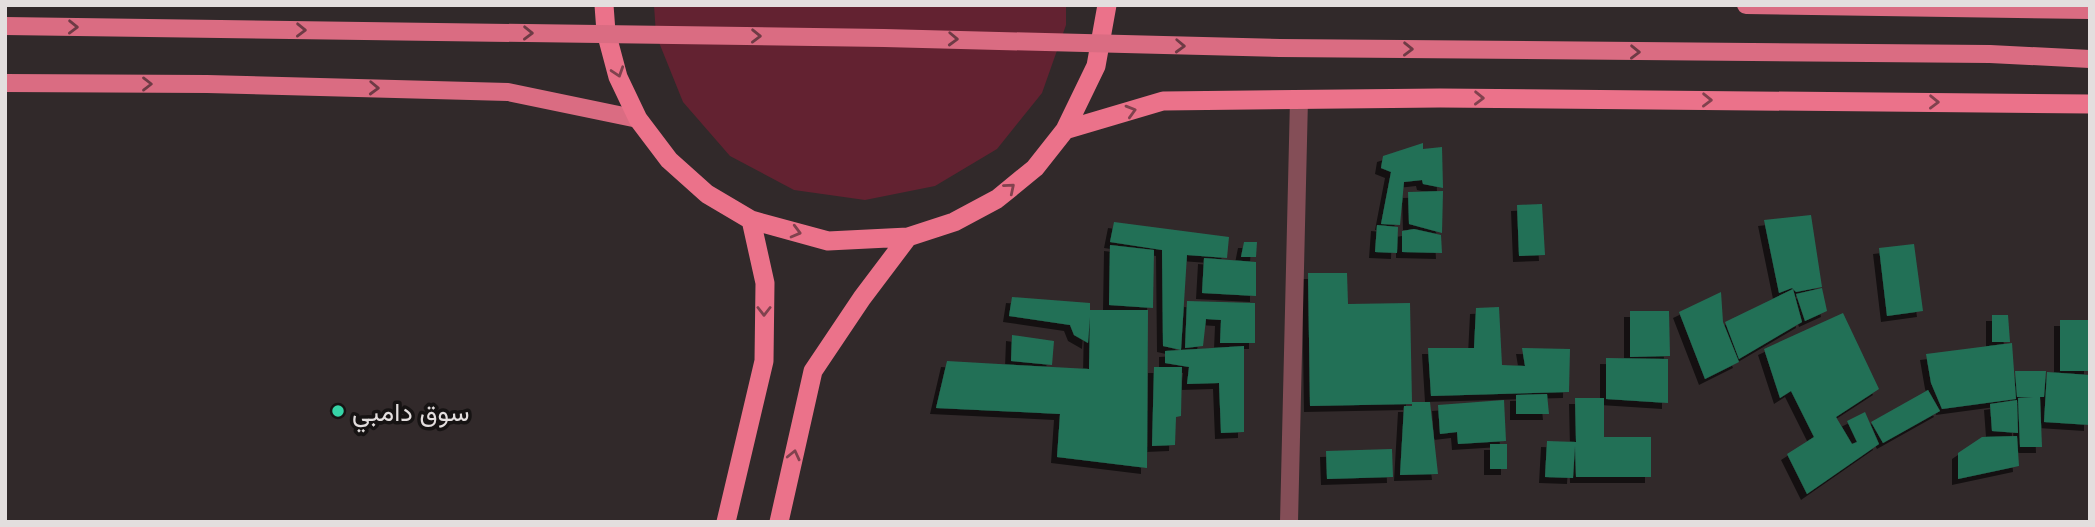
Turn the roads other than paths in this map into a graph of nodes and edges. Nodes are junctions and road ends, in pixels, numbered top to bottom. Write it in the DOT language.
graph roads {
  1 [pos="604,5"];
  2 [pos="1107,5"];
  3 [pos="1746,5"];
  4 [pos="2090,10"];
  5 [pos="5,26"];
  6 [pos="2090,59"];
  7 [pos="5,83"];
  8 [pos="1299,99"];
  9 [pos="2090,104"];
  10 [pos="639,119"];
  11 [pos="1065,130"];
  12 [pos="751,220"];
  13 [pos="908,237"];
  14 [pos="726,522"];
  15 [pos="779,522"];
  16 [pos="1289,522"];
  1 -- 10 [label="highway, one-way"];
  2 -- 11 [label="highway"];
  3 -- 4 [label="main road"];
  5 -- 6 [label="main road, one-way, bridge"];
  7 -- 10 [label="main road, one-way"];
  8 -- 9 [label="highway, one-way"];
  11 -- 8 [label="highway, one-way"];
  8 -- 16 [label="street"];
  10 -- 12 [label="highway"];
  13 -- 11 [label="highway, one-way"];
  12 -- 13 [label="highway, one-way"];
  12 -- 14 [label="highway, one-way"];
  15 -- 13 [label="highway, one-way"];
}
